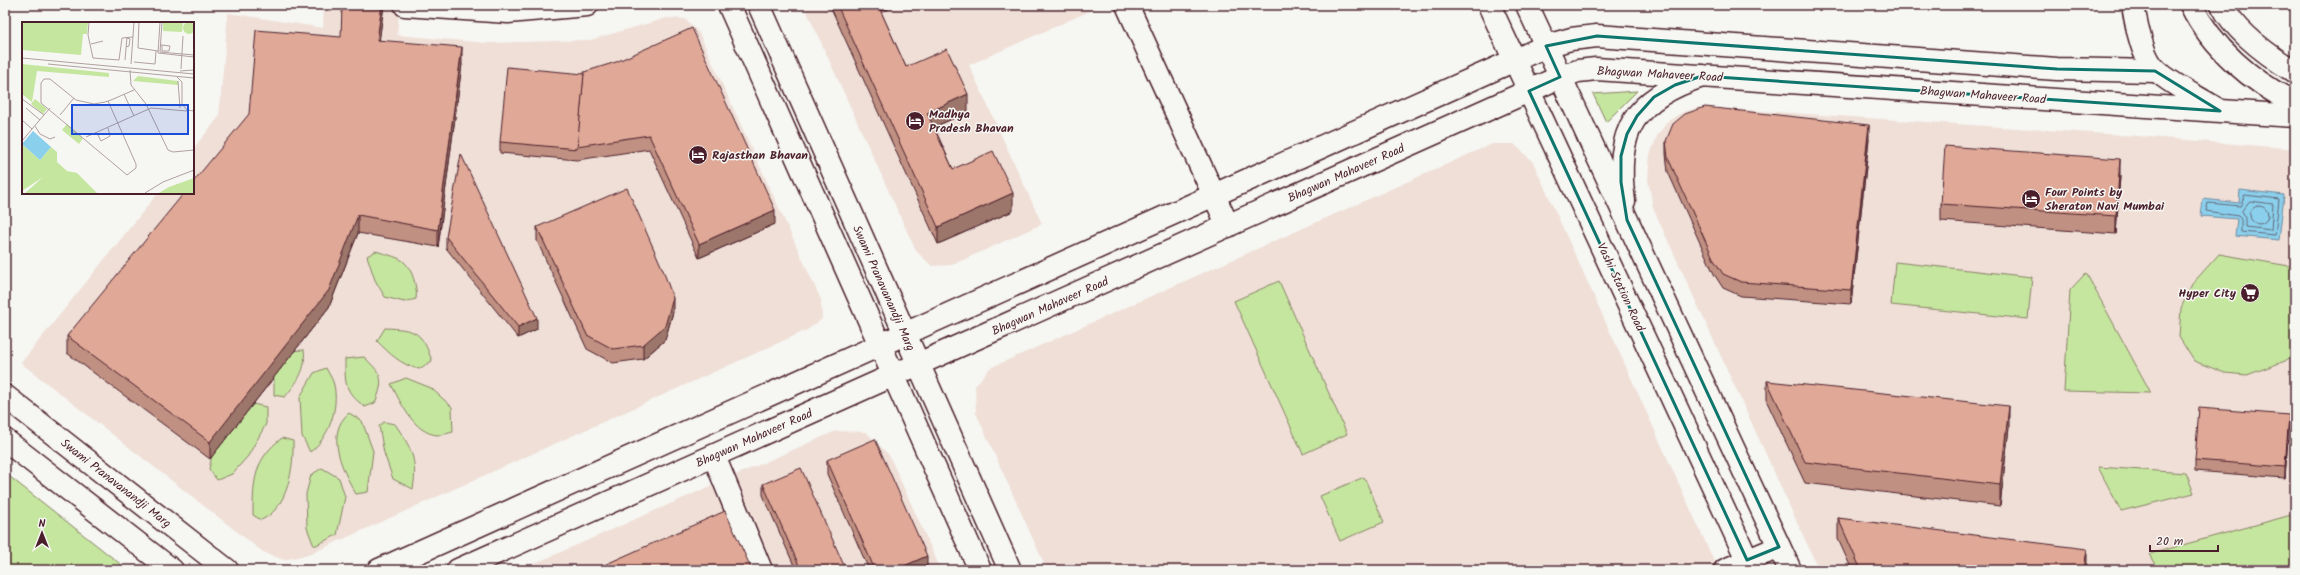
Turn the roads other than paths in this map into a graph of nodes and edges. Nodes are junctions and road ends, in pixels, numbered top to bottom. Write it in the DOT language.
graph roads {
  1 [pos="405,5"];
  2 [pos="587,5"];
  3 [pos="729,5"];
  4 [pos="758,5"];
  5 [pos="1127,5"];
  6 [pos="1489,5"];
  7 [pos="1527,5"];
  8 [pos="2133,5"];
  9 [pos="2191,5"];
  10 [pos="2222,5"];
  11 [pos="1546,46"];
  12 [pos="1515,60"];
  13 [pos="2155,70"];
  14 [pos="2295,72"];
  15 [pos="1702,76"];
  16 [pos="1560,77"];
  17 [pos="1529,91"];
  18 [pos="2295,103"];
  19 [pos="2220,111"];
  20 [pos="2295,116"];
  21 [pos="1213,195"];
  22 [pos="1627,220"];
  23 [pos="1228,226"];
  24 [pos="905,334"];
  25 [pos="880,345"];
  26 [pos="919,365"];
  27 [pos="894,376"];
  28 [pos="5,396"];
  29 [pos="5,440"];
  30 [pos="714,456"];
  31 [pos="980,503"];
  32 [pos="955,514"];
  33 [pos="1779,547"];
  34 [pos="495,563"];
  35 [pos="1750,565"];
  36 [pos="172,570"];
  37 [pos="227,570"];
  38 [pos="379,570"];
  39 [pos="458,570"];
  40 [pos="761,570"];
  41 [pos="980,570"];
  42 [pos="1010,570"];
  43 [pos="1725,570"];
  44 [pos="1790,570"];
  1 -- 2 [label="main road"];
  3 -- 25 [label="main road"];
  4 -- 24 [label="main road, Swami Pranavanandji Marg"];
  5 -- 21 [label="main road"];
  6 -- 12 [label="main road, Vashi Station Road"];
  7 -- 11 [label="main road"];
  8 -- 13 [label="main road"];
  9 -- 18 [label="main road"];
  10 -- 14 [label="main road"];
  11 -- 12 [label="main road"];
  11 -- 13 [label="main road"];
  11 -- 16 [label="main road"];
  12 -- 17 [label="main road, Vashi Station Road"];
  12 -- 21 [label="main road"];
  13 -- 19 [label="main road"];
  15 -- 16 [label="main road, Bhagwan Mahaveer Road"];
  15 -- 19 [label="main road, Bhagwan Mahaveer Road"];
  15 -- 22 [label="main road"];
  16 -- 17 [label="main road, Bhagwan Mahaveer Road"];
  16 -- 22 [label="main road"];
  17 -- 23 [label="main road, Bhagwan Mahaveer Road"];
  17 -- 35 [label="main road, Vashi Station Road"];
  19 -- 20 [label="main road, Bhagwan Mahaveer Road"];
  21 -- 23 [label="main road"];
  21 -- 24 [label="main road"];
  22 -- 33 [label="main road"];
  23 -- 26 [label="main road, Bhagwan Mahaveer Road"];
  24 -- 25 [label="main road"];
  24 -- 26 [label="main road, Swami Pranavanandji Marg"];
  25 -- 27 [label="main road"];
  25 -- 38 [label="main road"];
  26 -- 27 [label="main road, Bhagwan Mahaveer Road"];
  26 -- 31 [label="main road, Swami Pranavanandji Marg"];
  27 -- 30 [label="main road, Bhagwan Mahaveer Road"];
  27 -- 32 [label="main road"];
  28 -- 37 [label="main road, Swami Pranavanandji Marg"];
  29 -- 36 [label="main road"];
  30 -- 34 [label="main road, Bhagwan Mahaveer Road"];
  30 -- 40 [label="main road"];
  31 -- 32 [label="main road"];
  31 -- 42 [label="main road, Swami Pranavanandji Marg"];
  32 -- 41 [label="main road"];
  33 -- 35 [label="main road"];
  33 -- 44 [label="main road"];
  34 -- 39 [label="main road, Bhagwan Mahaveer Road"];
  35 -- 43 [label="main road"];
}
